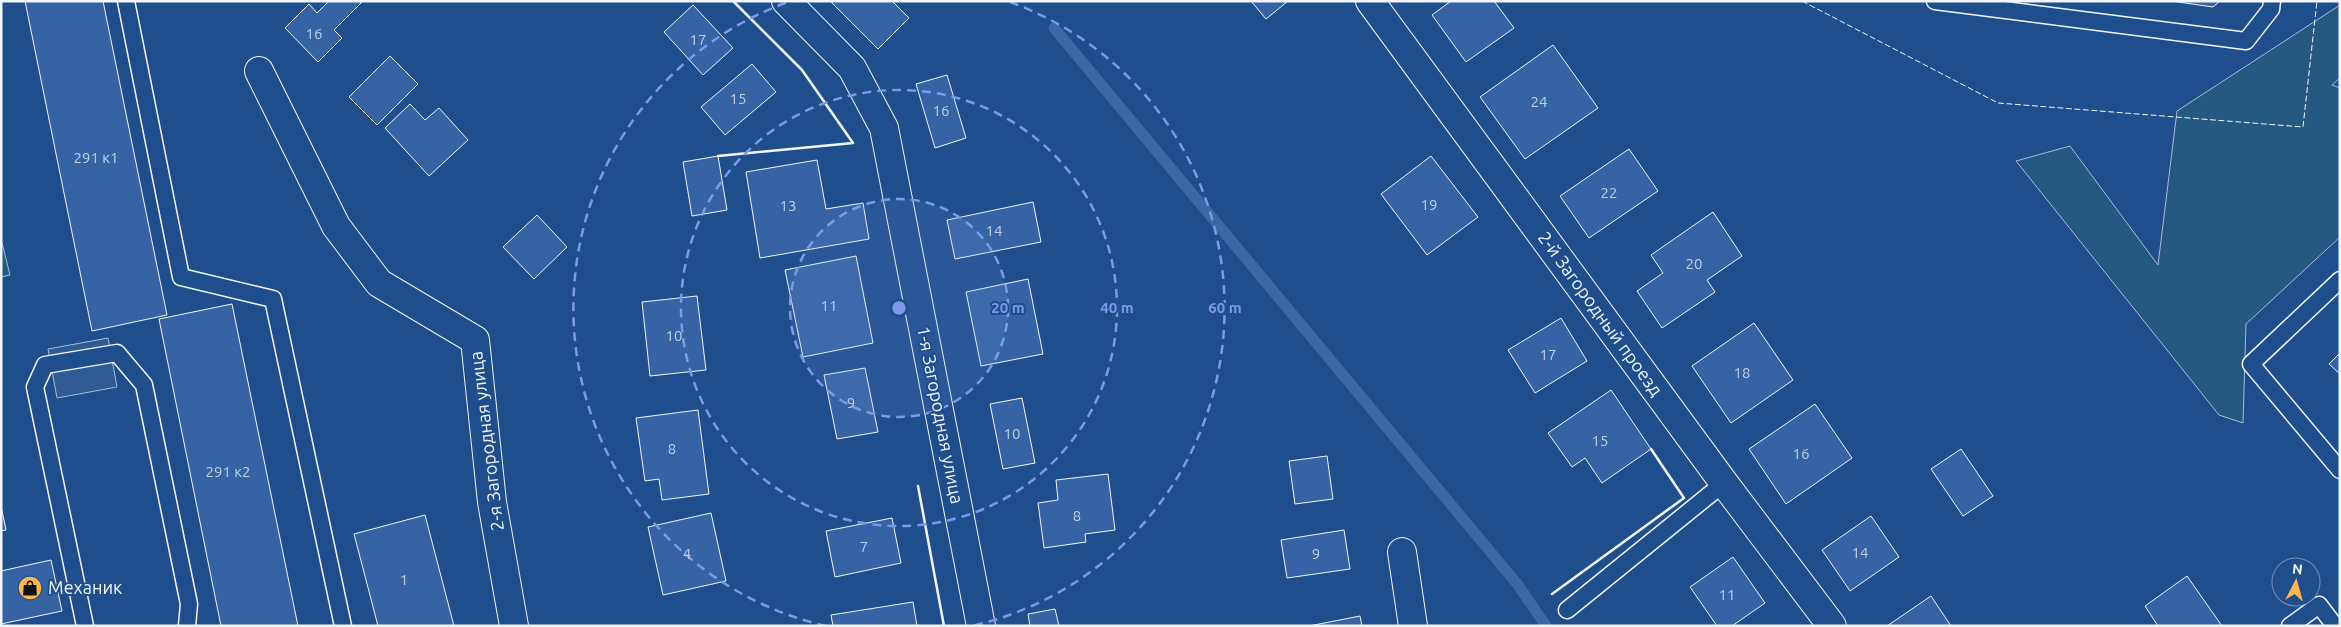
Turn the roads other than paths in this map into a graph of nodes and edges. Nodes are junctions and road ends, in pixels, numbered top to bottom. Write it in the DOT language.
graph roads {
  1 [pos="126,1"];
  2 [pos="786,1"];
  3 [pos="1370,1"];
  4 [pos="1934,1"];
  5 [pos="2272,1"];
  6 [pos="259,71"];
  7 [pos="2340,280"];
  8 [pos="2340,470"];
  9 [pos="1724,483"];
  10 [pos="1402,552"];
  11 [pos="1568,610"];
  12 [pos="85,626"];
  13 [pos="187,626"];
  14 [pos="343,626"];
  15 [pos="514,626"];
  16 [pos="981,626"];
  17 [pos="1413,626"];
  18 [pos="1832,626"];
  19 [pos="2290,626"];
  20 [pos="2334,626"];
  1 -- 14 [label="lane"];
  2 -- 16 [label="street, 1-я Загородная улица"];
  3 -- 9 [label="street, 2-й Загородный проезд"];
  4 -- 5 [label="lane"];
  6 -- 15 [label="street, 2-я Загородная улица"];
  7 -- 8 [label="lane"];
  9 -- 11 [label="lane"];
  9 -- 18 [label="street, 2-й Загородный проезд"];
  10 -- 17 [label="street"];
  12 -- 13 [label="lane"];
  19 -- 20 [label="lane"];
}
